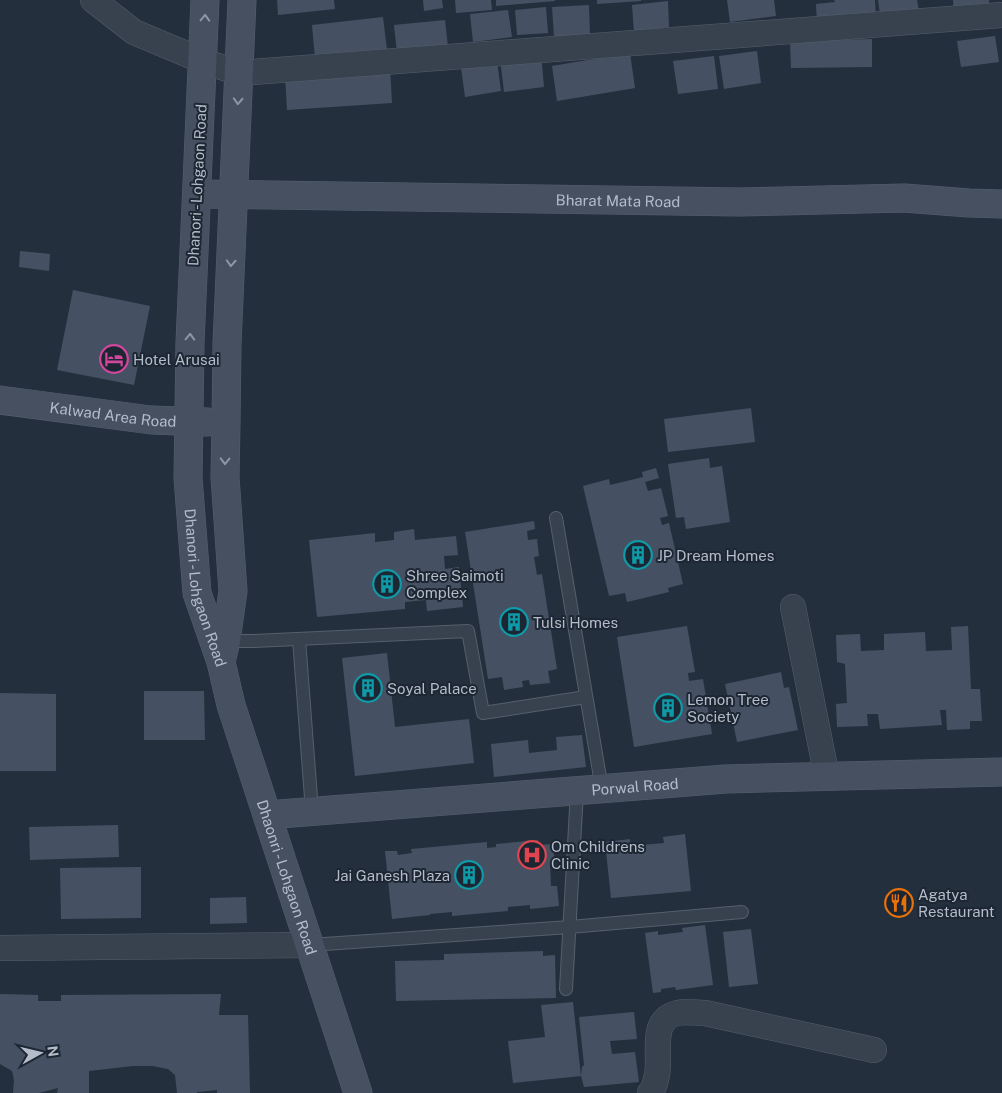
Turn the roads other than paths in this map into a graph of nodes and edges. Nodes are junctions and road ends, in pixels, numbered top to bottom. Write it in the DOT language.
graph roads {
  1 [pos="93,0"];
  2 [pos="206,0"];
  3 [pos="242,0"];
  4 [pos="1002,16"];
  5 [pos="203,61"];
  6 [pos="239,73"];
  7 [pos="197,194"];
  8 [pos="234,194"];
  9 [pos="1002,204"];
  10 [pos="0,399"];
  11 [pos="189,421"];
  12 [pos="226,423"];
  13 [pos="556,518"];
  14 [pos="793,607"];
  15 [pos="299,639"];
  16 [pos="224,651"];
  17 [pos="586,697"];
  18 [pos="1002,772"];
  19 [pos="827,777"];
  20 [pos="590,790"];
  21 [pos="312,811"];
  22 [pos="267,815"];
  23 [pos="742,912"];
  24 [pos="570,927"];
  25 [pos="310,946"];
  26 [pos="0,948"];
  27 [pos="566,989"];
  28 [pos="874,1050"];
  29 [pos="358,1093"];
  30 [pos="362,1093"];
  31 [pos="650,1093"];
  1 -- 5 [label="street"];
  5 -- 2 [label="main road, Dhanori - Lohgaon Road, one-way"];
  3 -- 6 [label="main road, Dhanori - Lohgaon Road"];
  4 -- 6 [label="street"];
  5 -- 6 [label="street"];
  5 -- 7 [label="main road, Dhanori - Lohgaon Road"];
  6 -- 8 [label="main road, Dhanori - Lohgaon Road, one-way"];
  7 -- 8 [label="main road, Bharat Mata Road"];
  11 -- 7 [label="main road, Dhanori - Lohgaon Road, one-way"];
  8 -- 9 [label="main road, Bharat Mata Road"];
  8 -- 12 [label="main road, Dhanori - Lohgaon Road, one-way"];
  10 -- 11 [label="main road, Kalwad Area Road"];
  11 -- 12 [label="main road, Kalwad Area Road"];
  11 -- 16 [label="main road, Dhanori - Lohgaon Road"];
  12 -- 16 [label="main road, Dhanori - Lohgaon Road, one-way"];
  13 -- 17 [label="lane"];
  14 -- 19 [label="street"];
  15 -- 16 [label="lane"];
  15 -- 17 [label="lane"];
  15 -- 21 [label="lane"];
  16 -- 22 [label="main road, Dhaonri - Lohgaon Road"];
  17 -- 20 [label="lane"];
  18 -- 19 [label="main road, Porwal Road"];
  19 -- 20 [label="main road, Porwal Road"];
  20 -- 21 [label="main road, Porwal Road"];
  20 -- 24 [label="lane"];
  21 -- 22 [label="main road, Porwal Road"];
  22 -- 25 [label="main road, Dhaonri - Lohgaon Road"];
  23 -- 24 [label="lane"];
  24 -- 25 [label="lane"];
  24 -- 27 [label="lane"];
  25 -- 26 [label="street"];
  25 -- 29 [label="main road, Dhaonri - Lohgaon Road"];
  28 -- 31 [label="street"];
  29 -- 30 [label="street"];
}
